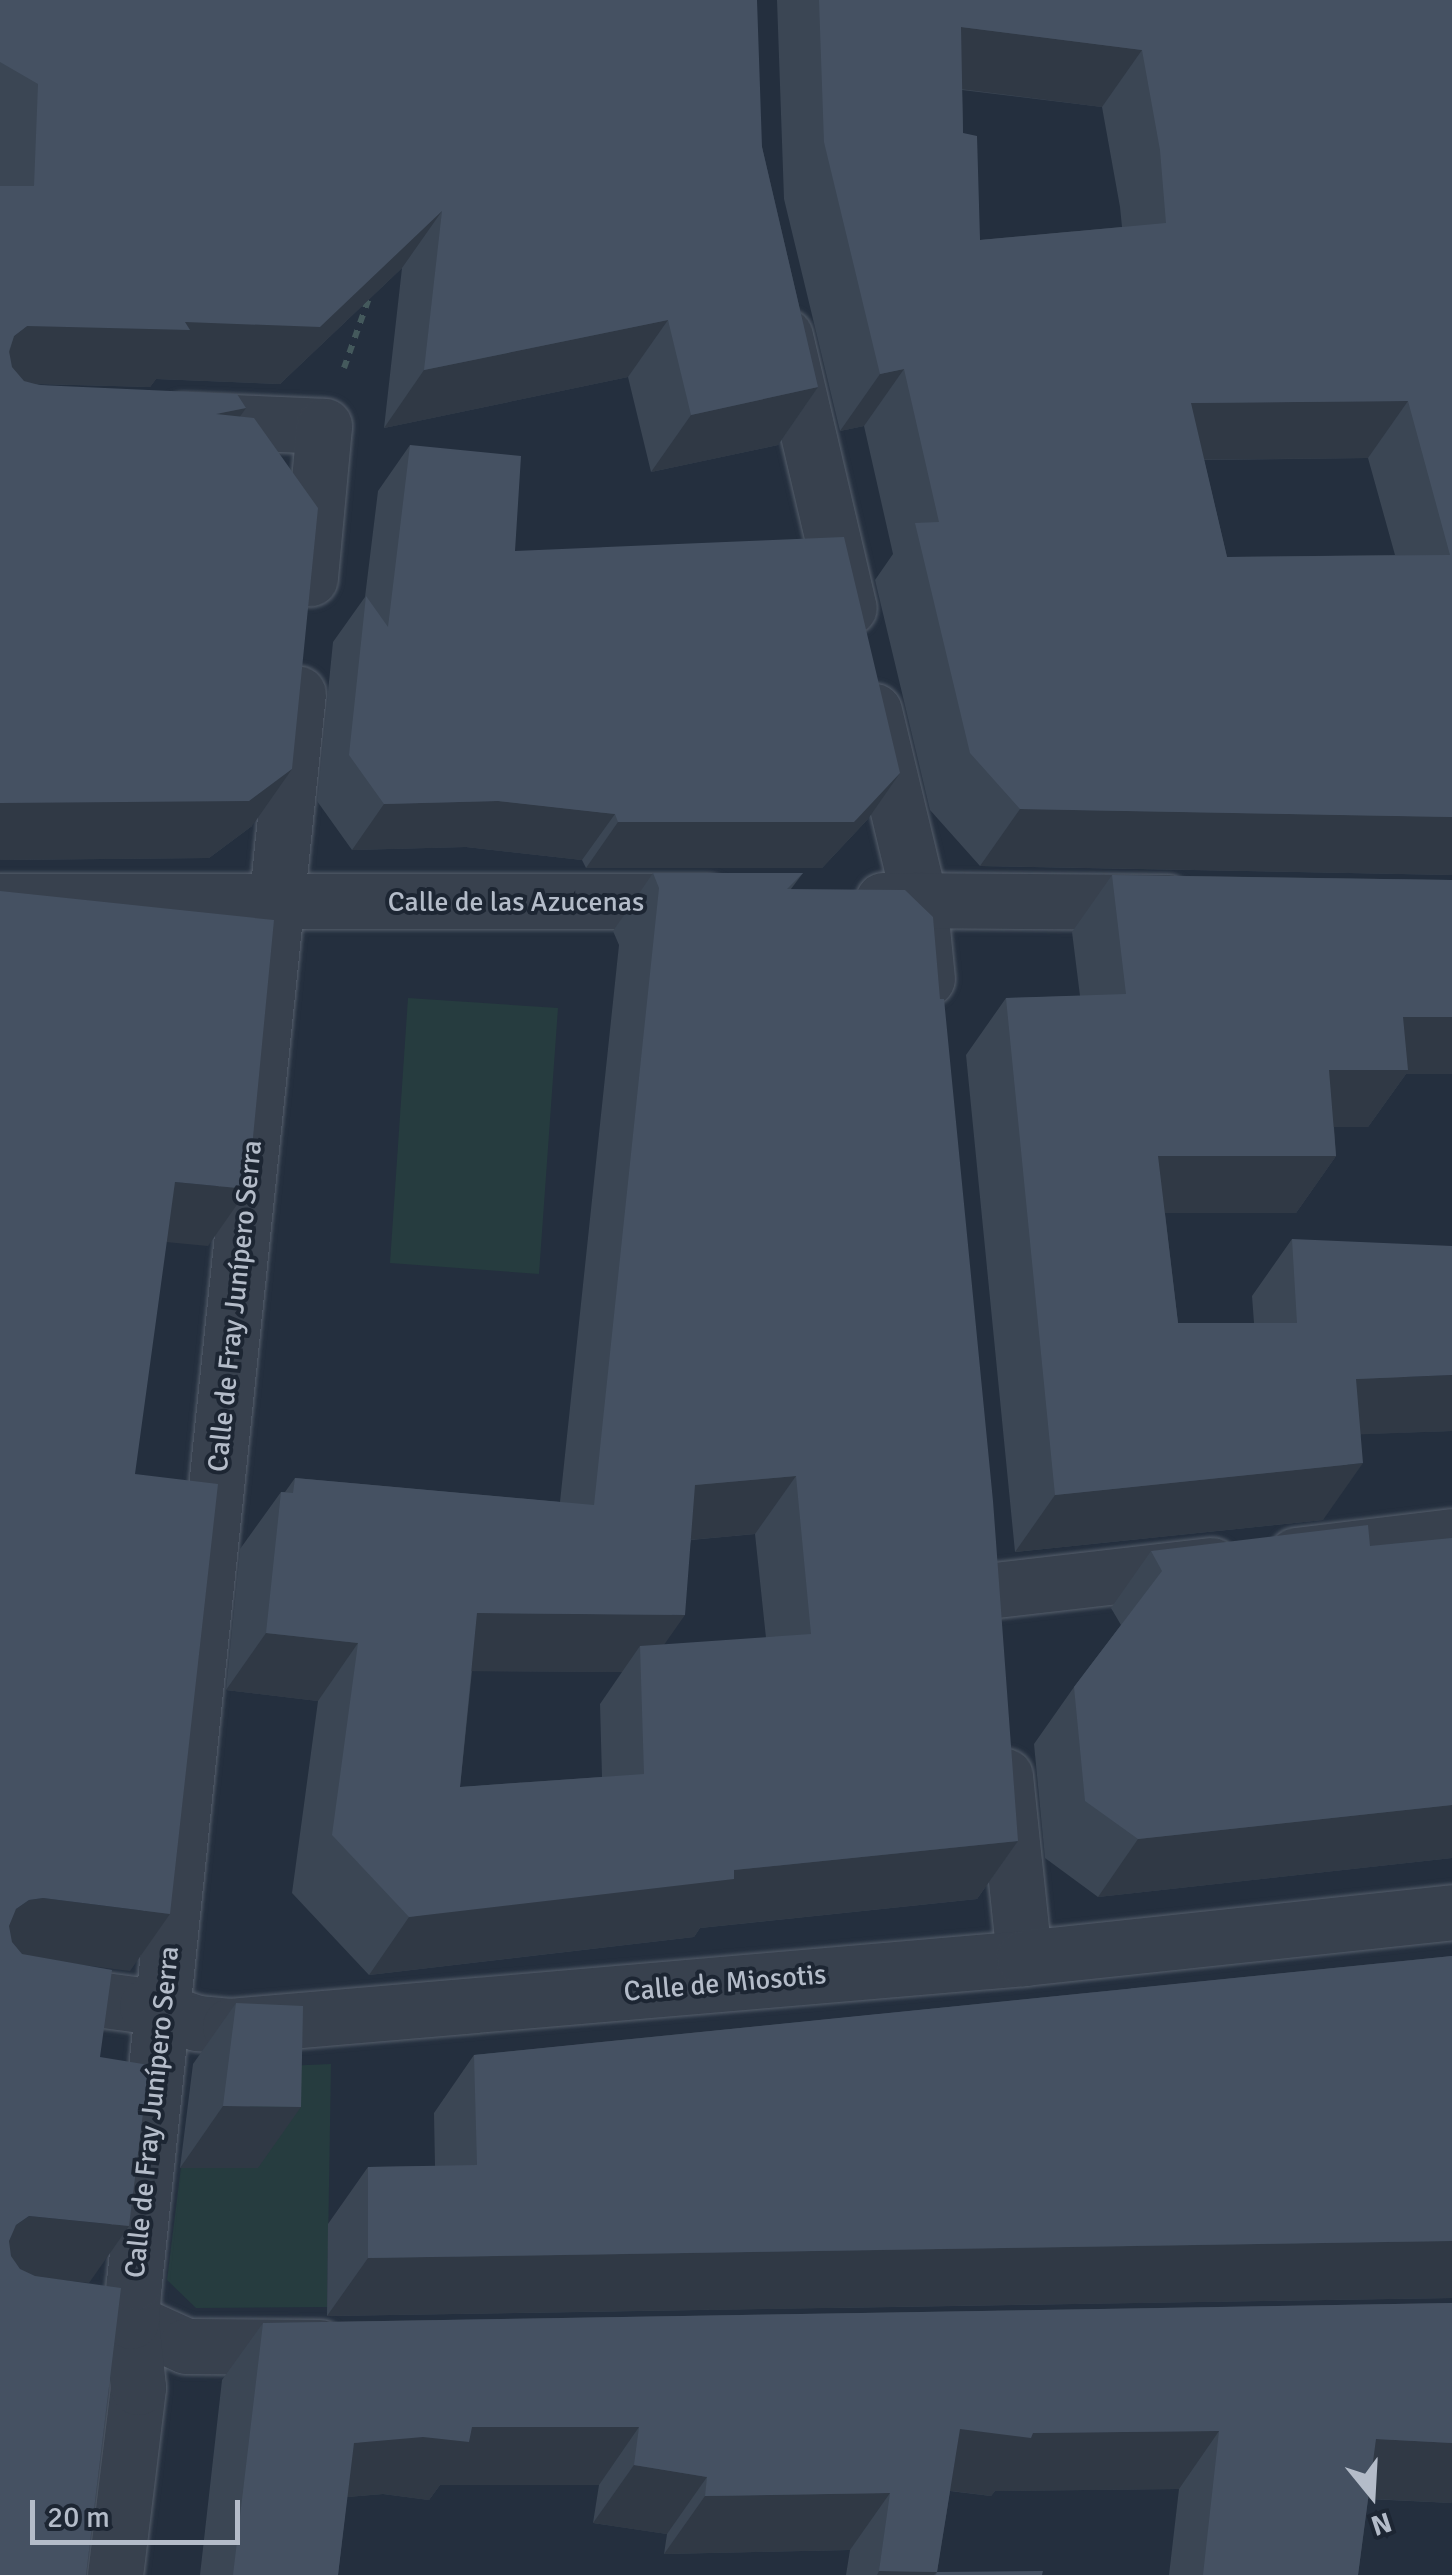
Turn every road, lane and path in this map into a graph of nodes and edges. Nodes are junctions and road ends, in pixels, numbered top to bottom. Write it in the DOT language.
graph roads {
  1 [pos="376,278"];
  2 [pos="772,280"];
  3 [pos="134,418"];
  4 [pos="324,426"];
  5 [pos="766,900"];
  6 [pos="842,900"];
  7 [pos="918,900"];
  8 [pos="0,901"];
  9 [pos="1215,903"];
  10 [pos="278,904"];
  11 [pos="932,1038"];
  12 [pos="1452,1536"];
  13 [pos="993,1648"];
  14 [pos="1000,1724"];
  15 [pos="1452,1912"];
  16 [pos="1024,1958"];
  17 [pos="0,1986"];
  18 [pos="164,2009"];
  19 [pos="0,2302"];
  20 [pos="131,2321"];
  21 [pos="360,2346"];
  22 [pos="115,2575"];
  1 -- 4 [label="path"];
  2 -- 7 [label="street"];
  3 -- 4 [label="street"];
  4 -- 10 [label="street, Calle de Fray Junípero Serra"];
  5 -- 10 [label="street, Calle de las Azucenas"];
  6 -- 7 [label="street"];
  7 -- 9 [label="street"];
  7 -- 11 [label="street"];
  8 -- 10 [label="street, Calle de las Azucenas"];
  10 -- 18 [label="street, Calle de Fray Junípero Serra"];
  12 -- 13 [label="street"];
  14 -- 16 [label="street"];
  15 -- 16 [label="street, Calle de Miosotis"];
  16 -- 18 [label="street, Calle de Miosotis"];
  17 -- 18 [label="street, Calle de Miosotis"];
  18 -- 20 [label="street, Calle de Fray Junípero Serra"];
  19 -- 20 [label="street"];
  20 -- 21 [label="street"];
  20 -- 22 [label="street, Calle de Fray Junípero Serra"];
}
